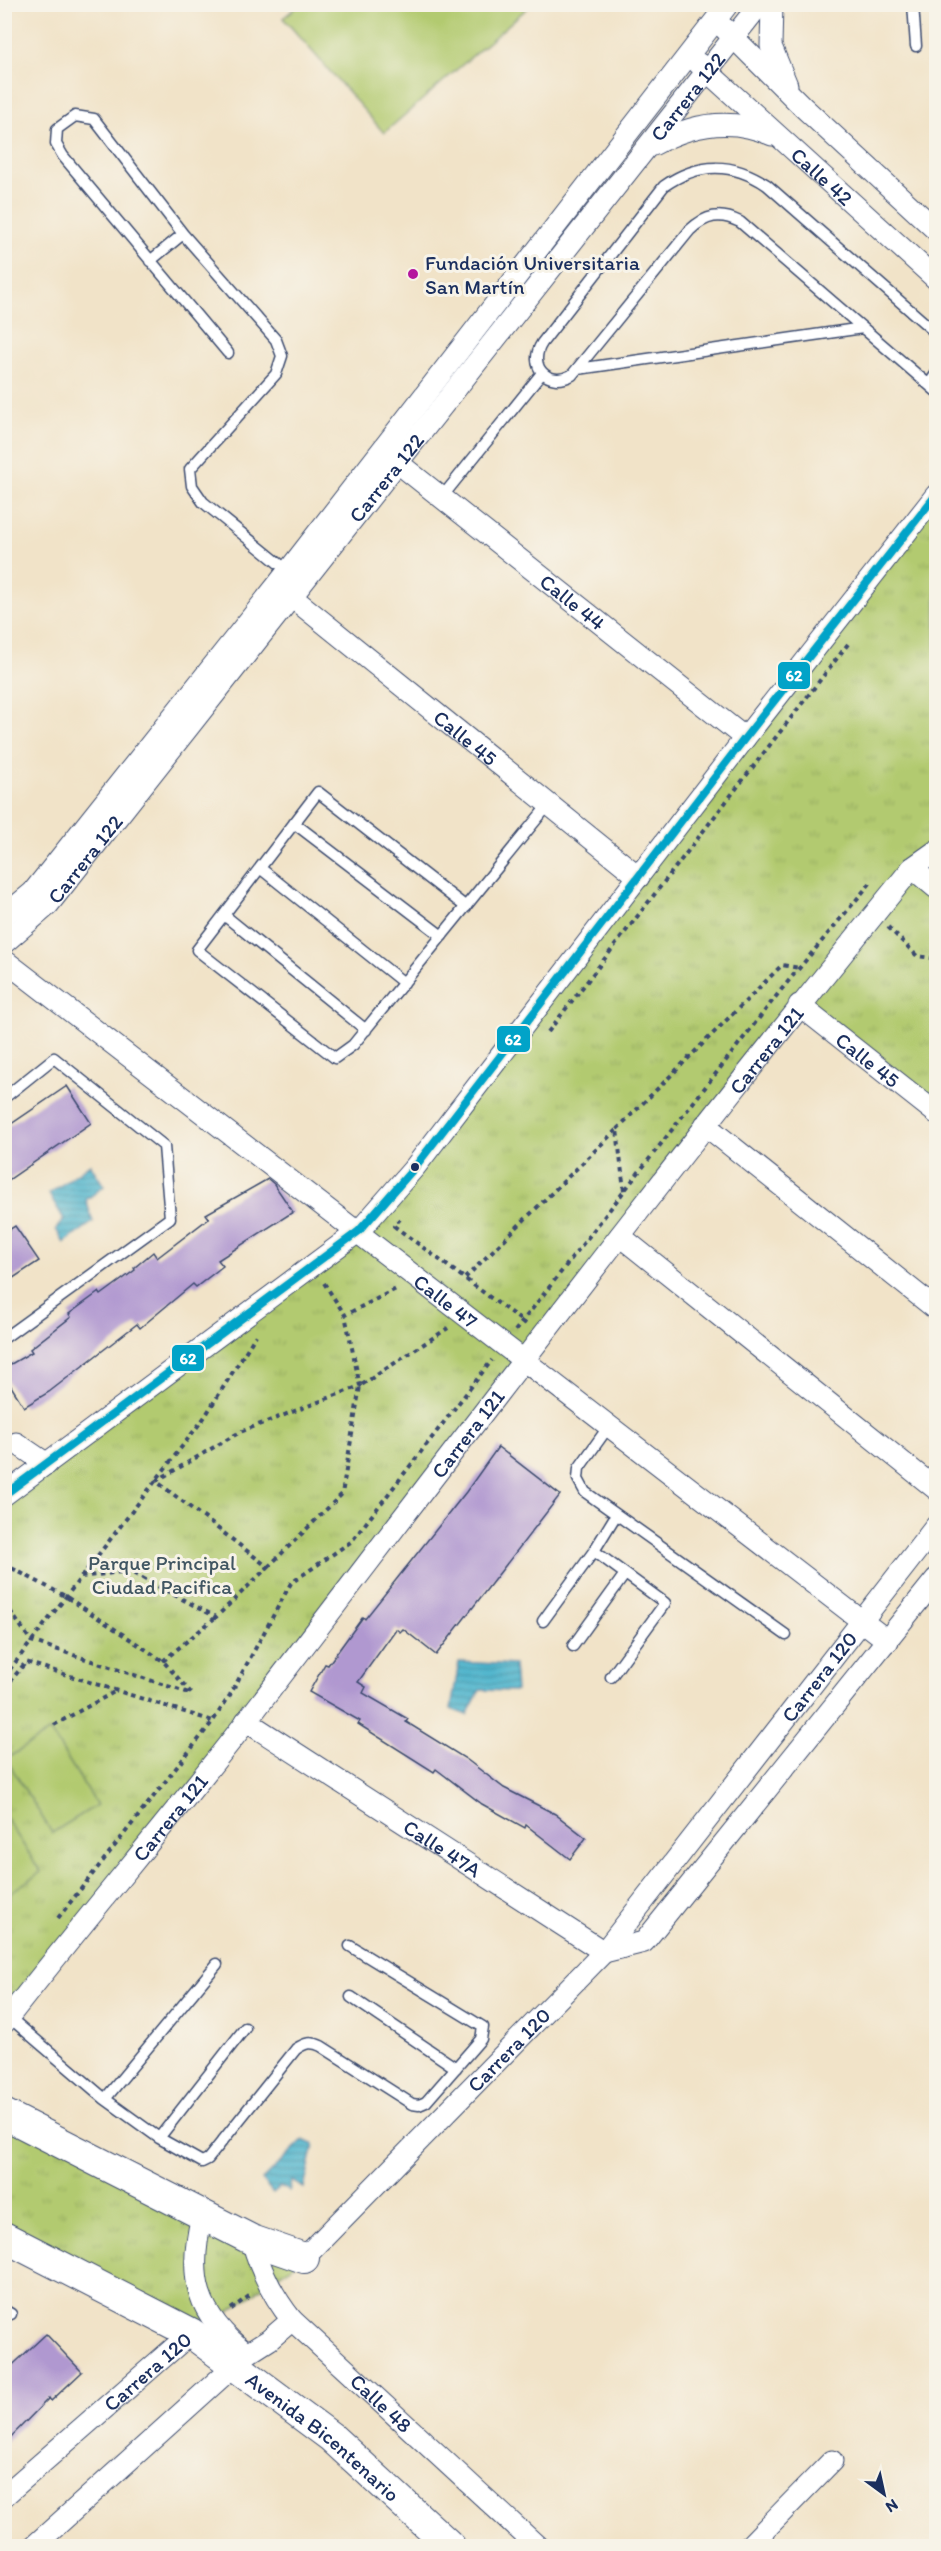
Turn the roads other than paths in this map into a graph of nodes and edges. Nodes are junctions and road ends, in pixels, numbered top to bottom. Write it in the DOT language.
graph roads {
  1 [pos="760,4"];
  2 [pos="772,4"];
  3 [pos="913,4"];
  4 [pos="722,12"];
  5 [pos="734,38"];
  6 [pos="916,46"];
  7 [pos="689,54"];
  8 [pos="707,72"];
  9 [pos="803,107"];
  10 [pos="784,141"];
  11 [pos="645,150"];
  12 [pos="936,230"];
  13 [pos="183,234"];
  14 [pos="150,261"];
  15 [pos="936,279"];
  16 [pos="864,328"];
  17 [pos="936,333"];
  18 [pos="228,353"];
  19 [pos="578,369"];
  20 [pos="542,373"];
  21 [pos="936,374"];
  22 [pos="933,387"];
  23 [pos="381,450"];
  24 [pos="399,463"];
  25 [pos="936,495"];
  26 [pos="442,497"];
  27 [pos="288,571"];
  28 [pos="293,598"];
  29 [pos="745,738"];
  30 [pos="549,804"];
  31 [pos="294,823"];
  32 [pos="936,851"];
  33 [pos="260,868"];
  34 [pos="912,868"];
  35 [pos="639,877"];
  36 [pos="936,888"];
  37 [pos="466,906"];
  38 [pos="224,915"];
  39 [pos="4,916"];
  40 [pos="442,936"];
  41 [pos="4,943"];
  42 [pos="4,960"];
  43 [pos="404,983"];
  44 [pos="799,1005"];
  45 [pos="366,1030"];
  46 [pos="4,1098"];
  47 [pos="936,1113"];
  48 [pos="705,1125"];
  49 [pos="359,1232"];
  50 [pos="620,1236"];
  51 [pos="936,1309"];
  52 [pos="4,1338"];
  53 [pos="523,1359"];
  54 [pos="609,1426"];
  55 [pos="10,1439"];
  56 [pos="47,1464"];
  57 [pos="936,1490"];
  58 [pos="4,1495"];
  59 [pos="616,1515"];
  60 [pos="936,1526"];
  61 [pos="594,1551"];
  62 [pos="626,1574"];
  63 [pos="936,1579"];
  64 [pos="543,1621"];
  65 [pos="863,1621"];
  66 [pos="786,1635"];
  67 [pos="888,1641"];
  68 [pos="573,1646"];
  69 [pos="611,1677"];
  70 [pos="246,1721"];
  71 [pos="350,1946"];
  72 [pos="604,1952"];
  73 [pos="217,1964"];
  74 [pos="351,1997"];
  75 [pos="7,2020"];
  76 [pos="246,2028"];
  77 [pos="456,2068"];
  78 [pos="105,2099"];
  79 [pos="4,2114"];
  80 [pos="159,2138"];
  81 [pos="202,2216"];
  82 [pos="4,2237"];
  83 [pos="252,2240"];
  84 [pos="304,2258"];
  85 [pos="292,2320"];
  86 [pos="202,2327"];
  87 [pos="240,2359"];
  88 [pos="832,2462"];
  89 [pos="4,2496"];
  90 [pos="34,2547"];
  91 [pos="450,2547"];
  92 [pos="537,2547"];
  93 [pos="749,2547"];
  1 -- 5 [label="street, Carrera 122"];
  2 -- 9 [label="street"];
  3 -- 6 [label="lane"];
  4 -- 5 [label="street"];
  4 -- 7 [label="street, Carrera 122"];
  5 -- 8 [label="street, Carrera 122"];
  5 -- 9 [label="street"];
  7 -- 8 [label="street, Calle 42"];
  7 -- 23 [label="street, Carrera 122"];
  8 -- 10 [label="street, Calle 42"];
  8 -- 11 [label="street, Carrera 122"];
  9 -- 12 [label="street"];
  10 -- 11 [label="street"];
  10 -- 15 [label="street, Calle 42"];
  11 -- 24 [label="street, Carrera 122"];
  13 -- 14 [label="lane"];
  13 -- 14 [label="lane"];
  13 -- 27 [label="lane"];
  14 -- 18 [label="lane"];
  16 -- 19 [label="lane"];
  16 -- 19 [label="lane"];
  16 -- 22 [label="lane"];
  17 -- 20 [label="lane"];
  19 -- 20 [label="lane"];
  20 -- 26 [label="lane"];
  21 -- 22 [label="lane"];
  23 -- 24 [label="street, Calle 44"];
  23 -- 27 [label="street, Carrera 122"];
  24 -- 26 [label="street, Calle 44"];
  24 -- 28 [label="street, Carrera 122"];
  25 -- 29 [label="street"];
  26 -- 29 [label="street, Calle 44"];
  27 -- 39 [label="street, Carrera 122"];
  28 -- 30 [label="street, Calle 45"];
  28 -- 41 [label="street, Carrera 122"];
  29 -- 35 [label="street"];
  30 -- 35 [label="street, Calle 45"];
  30 -- 37 [label="lane"];
  31 -- 33 [label="lane"];
  31 -- 37 [label="lane"];
  31 -- 40 [label="lane"];
  32 -- 34 [label="street, Carrera 121"];
  33 -- 38 [label="lane"];
  33 -- 43 [label="lane"];
  34 -- 36 [label="street"];
  34 -- 44 [label="street, Carrera 121"];
  35 -- 49 [label="street"];
  37 -- 40 [label="lane"];
  38 -- 45 [label="lane"];
  38 -- 45 [label="lane"];
  40 -- 43 [label="lane"];
  42 -- 49 [label="street, Calle 47"];
  43 -- 45 [label="lane"];
  44 -- 47 [label="street, Calle 45"];
  44 -- 48 [label="street, Carrera 121"];
  46 -- 52 [label="lane"];
  48 -- 50 [label="street, Carrera 121"];
  48 -- 51 [label="street"];
  49 -- 53 [label="street, Calle 47"];
  49 -- 56 [label="street"];
  50 -- 53 [label="street, Carrera 121"];
  50 -- 57 [label="street"];
  53 -- 54 [label="street, Calle 47"];
  53 -- 70 [label="street, Carrera 121"];
  54 -- 59 [label="lane"];
  54 -- 65 [label="street, Calle 47"];
  55 -- 56 [label="street"];
  56 -- 58 [label="street"];
  59 -- 61 [label="lane"];
  59 -- 66 [label="lane"];
  60 -- 65 [label="street, Carrera 120"];
  61 -- 62 [label="lane"];
  61 -- 64 [label="lane"];
  62 -- 68 [label="lane"];
  62 -- 69 [label="lane"];
  63 -- 67 [label="street, Carrera 120"];
  65 -- 67 [label="street, Calle 47"];
  65 -- 72 [label="street, Carrera 120"];
  67 -- 72 [label="street, Carrera 120"];
  70 -- 72 [label="street, Calle 47A"];
  70 -- 75 [label="street, Carrera 121"];
  71 -- 77 [label="lane"];
  72 -- 84 [label="street, Carrera 120"];
  73 -- 78 [label="lane"];
  74 -- 77 [label="lane"];
  75 -- 78 [label="lane"];
  76 -- 80 [label="lane"];
  77 -- 80 [label="lane"];
  78 -- 80 [label="lane"];
  79 -- 81 [label="main road"];
  81 -- 83 [label="main road"];
  81 -- 86 [label="street"];
  82 -- 86 [label="main road"];
  83 -- 84 [label="main road"];
  83 -- 85 [label="street, Calle 48"];
  85 -- 87 [label="street"];
  85 -- 92 [label="street, Calle 48"];
  86 -- 87 [label="main road, Avenida Bicentenario"];
  86 -- 89 [label="street, Carrera 120"];
  87 -- 90 [label="street"];
  87 -- 91 [label="main road, Avenida Bicentenario"];
  88 -- 93 [label="street"];
}
